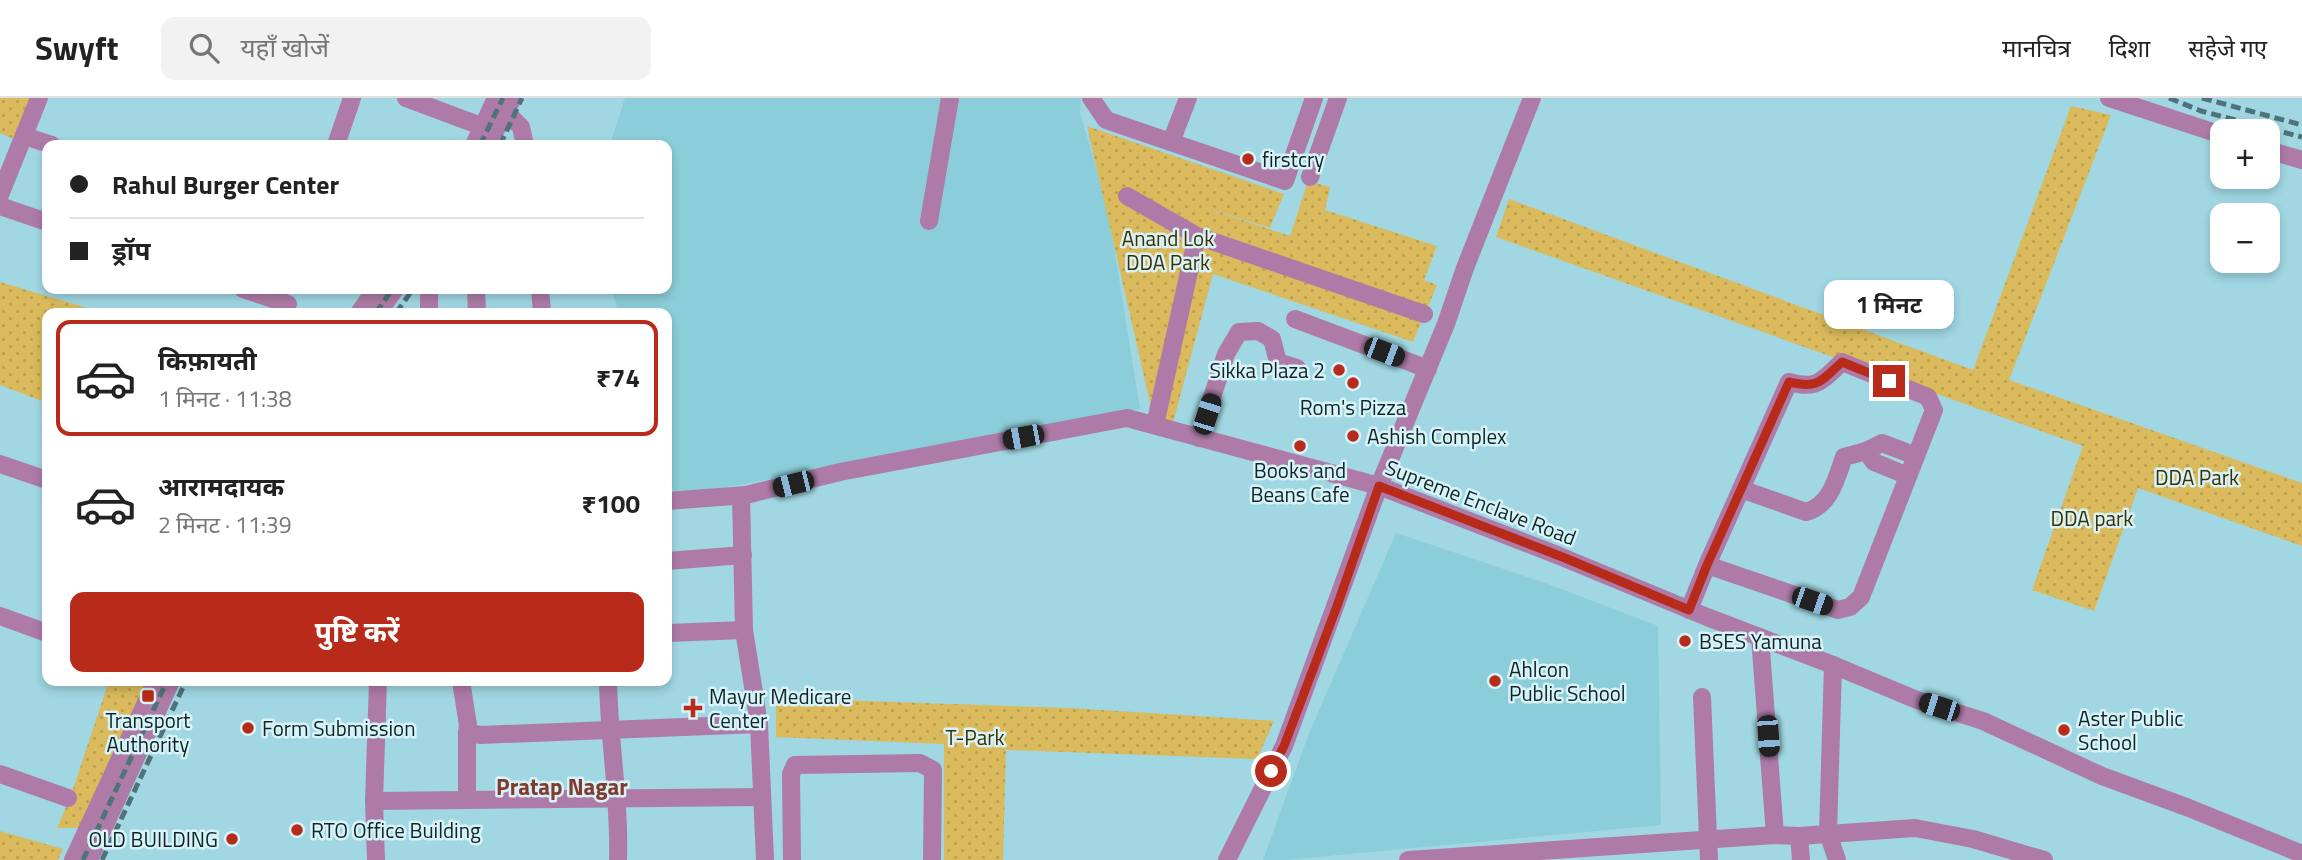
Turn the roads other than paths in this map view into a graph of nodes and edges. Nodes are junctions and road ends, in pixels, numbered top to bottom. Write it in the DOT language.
graph roads {
  1 [pos="39,98"];
  2 [pos="352,98"];
  3 [pos="406,98"];
  4 [pos="950,98"];
  5 [pos="1091,98"];
  6 [pos="1188,98"];
  7 [pos="1314,98"];
  8 [pos="1338,98"];
  9 [pos="1532,98"];
  10 [pos="2109,98"];
  11 [pos="505,103"];
  12 [pos="473,123"];
  13 [pos="2210,131"];
  14 [pos="24,136"];
  15 [pos="338,140"];
  16 [pos="478,140"];
  17 [pos="490,140"];
  18 [pos="524,140"];
  19 [pos="42,142"];
  20 [pos="1171,142"];
  21 [pos="2280,154"];
  22 [pos="2302,160"];
  23 [pos="1310,177"];
  24 [pos="0,195"];
  25 [pos="1128,196"];
  26 [pos="0,206"];
  27 [pos="42,220"];
  28 [pos="929,221"];
  29 [pos="1197,236"];
  30 [pos="258,294"];
  31 [pos="288,304"];
  32 [pos="1423,314"];
  33 [pos="1296,318"];
  34 [pos="1297,368"];
  35 [pos="1428,369"];
  36 [pos="1155,425"];
  37 [pos="1199,438"];
  38 [pos="1866,451"];
  39 [pos="1916,456"];
  40 [pos="0,464"];
  41 [pos="1908,476"];
  42 [pos="42,478"];
  43 [pos="1379,486"];
  44 [pos="1741,489"];
  45 [pos="741,496"];
  46 [pos="672,501"];
  47 [pos="743,555"];
  48 [pos="672,561"];
  49 [pos="1707,565"];
  50 [pos="1689,610"];
  51 [pos="0,616"];
  52 [pos="744,630"];
  53 [pos="42,631"];
  54 [pos="672,633"];
  55 [pos="1760,637"];
  56 [pos="1833,665"];
  57 [pos="154,686"];
  58 [pos="169,686"];
  59 [pos="378,686"];
  60 [pos="462,686"];
  61 [pos="608,686"];
  62 [pos="1702,697"];
  63 [pos="759,724"];
  64 [pos="609,729"];
  65 [pos="467,733"];
  66 [pos="0,774"];
  67 [pos="762,797"];
  68 [pos="68,798"];
  69 [pos="617,798"];
  70 [pos="467,800"];
  71 [pos="374,801"];
  72 [pos="1828,833"];
  73 [pos="1775,835"];
  74 [pos="1799,835"];
  75 [pos="791,836"];
  76 [pos="764,838"];
  77 [pos="1709,841"];
  78 [pos="1617,853"];
  79 [pos="2302,854"];
  80 [pos="1522,856"];
  81 [pos="73,860"];
  82 [pos="89,860"];
  83 [pos="376,860"];
  84 [pos="618,860"];
  85 [pos="765,860"];
  86 [pos="792,860"];
  87 [pos="932,860"];
  88 [pos="1227,860"];
  89 [pos="1408,860"];
  90 [pos="1709,860"];
  91 [pos="1801,860"];
  92 [pos="1837,860"];
  93 [pos="2044,860"];
  1 -- 14 [label="street"];
  2 -- 15 [label="street"];
  3 -- 12 [label="street"];
  4 -- 28 [label="street"];
  5 -- 20 [label="street"];
  6 -- 20 [label="street"];
  7 -- 20 [label="street"];
  8 -- 23 [label="street"];
  9 -- 35 [label="street"];
  10 -- 13 [label="street"];
  11 -- 16 [label="street"];
  11 -- 17 [label="street"];
  11 -- 18 [label="street"];
  14 -- 19 [label="street"];
  14 -- 24 [label="street"];
  21 -- 22 [label="street"];
  25 -- 29 [label="street"];
  26 -- 27 [label="street"];
  29 -- 32 [label="street"];
  29 -- 36 [label="street"];
  30 -- 31 [label="street"];
  33 -- 35 [label="street"];
  34 -- 37 [label="street"];
  35 -- 43 [label="street"];
  36 -- 37 [label="street, Supreme Enclave Road"];
  36 -- 45 [label="street, Supreme Enclave Road"];
  37 -- 43 [label="street, Supreme Enclave Road"];
  38 -- 39 [label="street"];
  38 -- 41 [label="street"];
  38 -- 44 [label="street"];
  39 -- 41 [label="street"];
  39 -- 44 [label="street"];
  40 -- 42 [label="street"];
  41 -- 49 [label="street"];
  43 -- 50 [label="street, Supreme Enclave Road"];
  43 -- 88 [label="street"];
  44 -- 49 [label="street"];
  45 -- 46 [label="street, Supreme Enclave Road"];
  45 -- 47 [label="street"];
  47 -- 48 [label="street"];
  47 -- 52 [label="street"];
  49 -- 50 [label="street"];
  50 -- 55 [label="street, Supreme Enclave Road"];
  51 -- 53 [label="street"];
  52 -- 54 [label="street"];
  52 -- 63 [label="street"];
  55 -- 56 [label="street, Supreme Enclave Road"];
  55 -- 73 [label="street"];
  56 -- 72 [label="street"];
  56 -- 79 [label="street, Supreme Enclave Road"];
  57 -- 81 [label="street"];
  58 -- 82 [label="street"];
  59 -- 71 [label="street"];
  60 -- 65 [label="street"];
  61 -- 64 [label="street"];
  62 -- 77 [label="street"];
  63 -- 64 [label="street"];
  63 -- 67 [label="street"];
  64 -- 65 [label="street"];
  64 -- 69 [label="street"];
  65 -- 70 [label="street"];
  66 -- 68 [label="street"];
  67 -- 69 [label="street"];
  67 -- 76 [label="street"];
  69 -- 70 [label="street"];
  69 -- 84 [label="street"];
  70 -- 71 [label="street"];
  71 -- 83 [label="street"];
  72 -- 74 [label="street"];
  72 -- 92 [label="street"];
  72 -- 93 [label="street"];
  73 -- 74 [label="street"];
  73 -- 77 [label="street"];
  74 -- 91 [label="street"];
  75 -- 76 [label="street"];
  75 -- 86 [label="street"];
  75 -- 87 [label="street"];
  76 -- 85 [label="street"];
  77 -- 78 [label="street"];
  77 -- 90 [label="street"];
  78 -- 80 [label="street"];
  80 -- 89 [label="street"];
}
